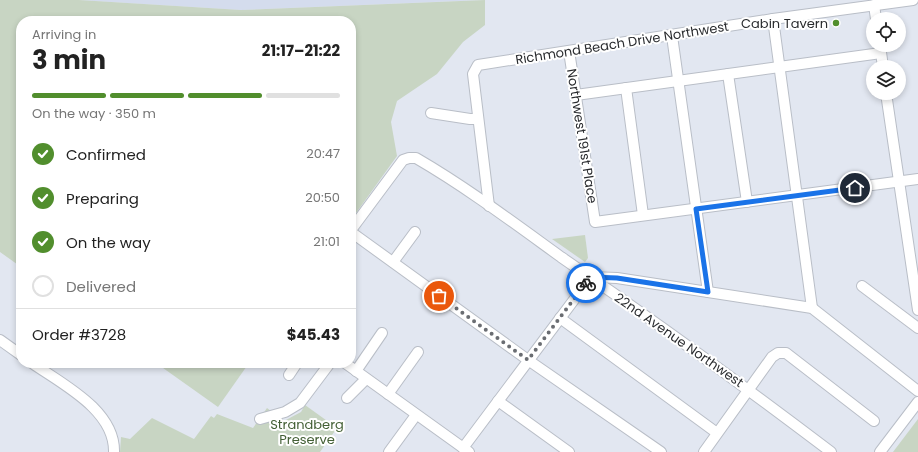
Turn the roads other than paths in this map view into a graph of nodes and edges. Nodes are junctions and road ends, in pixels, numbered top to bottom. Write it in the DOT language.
graph roads {
  1 [pos="913,0"];
  2 [pos="874,5"];
  3 [pos="875,12"];
  4 [pos="773,19"];
  5 [pos="672,36"];
  6 [pos="569,51"];
  7 [pos="866,52"];
  8 [pos="780,68"];
  9 [pos="728,74"];
  10 [pos="678,81"];
  11 [pos="626,88"];
  12 [pos="576,95"];
  13 [pos="887,100"];
  14 [pos="431,113"];
  15 [pos="478,119"];
  16 [pos="918,179"];
  17 [pos="899,182"];
  18 [pos="796,196"];
  19 [pos="747,202"];
  20 [pos="489,206"];
  21 [pos="696,209"];
  22 [pos="643,216"];
  23 [pos="356,224"];
  24 [pos="415,232"];
  25 [pos="356,235"];
  26 [pos="393,262"];
  27 [pos="591,277"];
  28 [pos="862,286"];
  29 [pos="708,292"];
  30 [pos="812,308"];
  31 [pos="918,310"];
  32 [pos="560,318"];
  33 [pos="918,328"];
  34 [pos="382,333"];
  35 [pos="0,340"];
  36 [pos="16,351"];
  37 [pos="418,352"];
  38 [pos="528,360"];
  39 [pos="39,368"];
  40 [pos="294,368"];
  41 [pos="326,368"];
  42 [pos="352,368"];
  43 [pos="356,371"];
  44 [pos="289,375"];
  45 [pos="366,378"];
  46 [pos="749,389"];
  47 [pos="918,391"];
  48 [pos="388,394"];
  49 [pos="347,398"];
  50 [pos="498,401"];
  51 [pos="918,402"];
  52 [pos="416,415"];
  53 [pos="260,418"];
  54 [pos="874,421"];
  55 [pos="717,433"];
  56 [pos="466,450"];
  57 [pos="708,450"];
  58 [pos="114,452"];
  59 [pos="389,452"];
  60 [pos="569,452"];
  61 [pos="662,452"];
  62 [pos="831,452"];
  63 [pos="880,452"];
  1 -- 2 [label="street, Richmond Beach Drive Northwest"];
  2 -- 3 [label="street"];
  2 -- 4 [label="street, Richmond Beach Drive Northwest"];
  4 -- 5 [label="street, Richmond Beach Drive Northwest"];
  4 -- 8 [label="street"];
  5 -- 6 [label="street, Richmond Beach Drive Northwest"];
  5 -- 10 [label="street"];
  6 -- 12 [label="street, Northwest 191st Place"];
  6 -- 15 [label="street, Richmond Beach Drive Northwest"];
  7 -- 8 [label="street"];
  8 -- 9 [label="street"];
  8 -- 18 [label="street"];
  9 -- 10 [label="street"];
  9 -- 19 [label="street"];
  10 -- 11 [label="street"];
  10 -- 21 [label="street"];
  11 -- 12 [label="street"];
  11 -- 22 [label="street"];
  12 -- 22 [label="street, Northwest 191st Place"];
  13 -- 17 [label="street"];
  14 -- 15 [label="street"];
  15 -- 20 [label="street"];
  16 -- 17 [label="street"];
  17 -- 18 [label="street"];
  17 -- 31 [label="street"];
  18 -- 19 [label="street"];
  18 -- 30 [label="street"];
  19 -- 21 [label="street"];
  20 -- 23 [label="street, 22nd Avenue Northwest"];
  20 -- 27 [label="street, 22nd Avenue Northwest"];
  21 -- 22 [label="street"];
  21 -- 29 [label="street"];
  24 -- 26 [label="street"];
  25 -- 26 [label="street"];
  26 -- 38 [label="street"];
  27 -- 29 [label="street"];
  27 -- 32 [label="street"];
  27 -- 46 [label="street, 22nd Avenue Northwest"];
  28 -- 33 [label="street"];
  29 -- 30 [label="street"];
  30 -- 47 [label="street"];
  32 -- 38 [label="street"];
  32 -- 55 [label="street"];
  34 -- 43 [label="street"];
  35 -- 36 [label="street"];
  37 -- 48 [label="street"];
  38 -- 50 [label="street"];
  38 -- 61 [label="street"];
  39 -- 58 [label="street"];
  40 -- 44 [label="street"];
  41 -- 53 [label="street"];
  42 -- 43 [label="street"];
  43 -- 45 [label="street"];
  45 -- 48 [label="street"];
  45 -- 49 [label="street"];
  46 -- 54 [label="street"];
  46 -- 55 [label="street"];
  46 -- 62 [label="street, 22nd Avenue Northwest"];
  48 -- 52 [label="street"];
  50 -- 56 [label="street"];
  50 -- 60 [label="street"];
  51 -- 63 [label="street"];
  52 -- 56 [label="street"];
  52 -- 59 [label="street"];
  55 -- 57 [label="street"];
}
